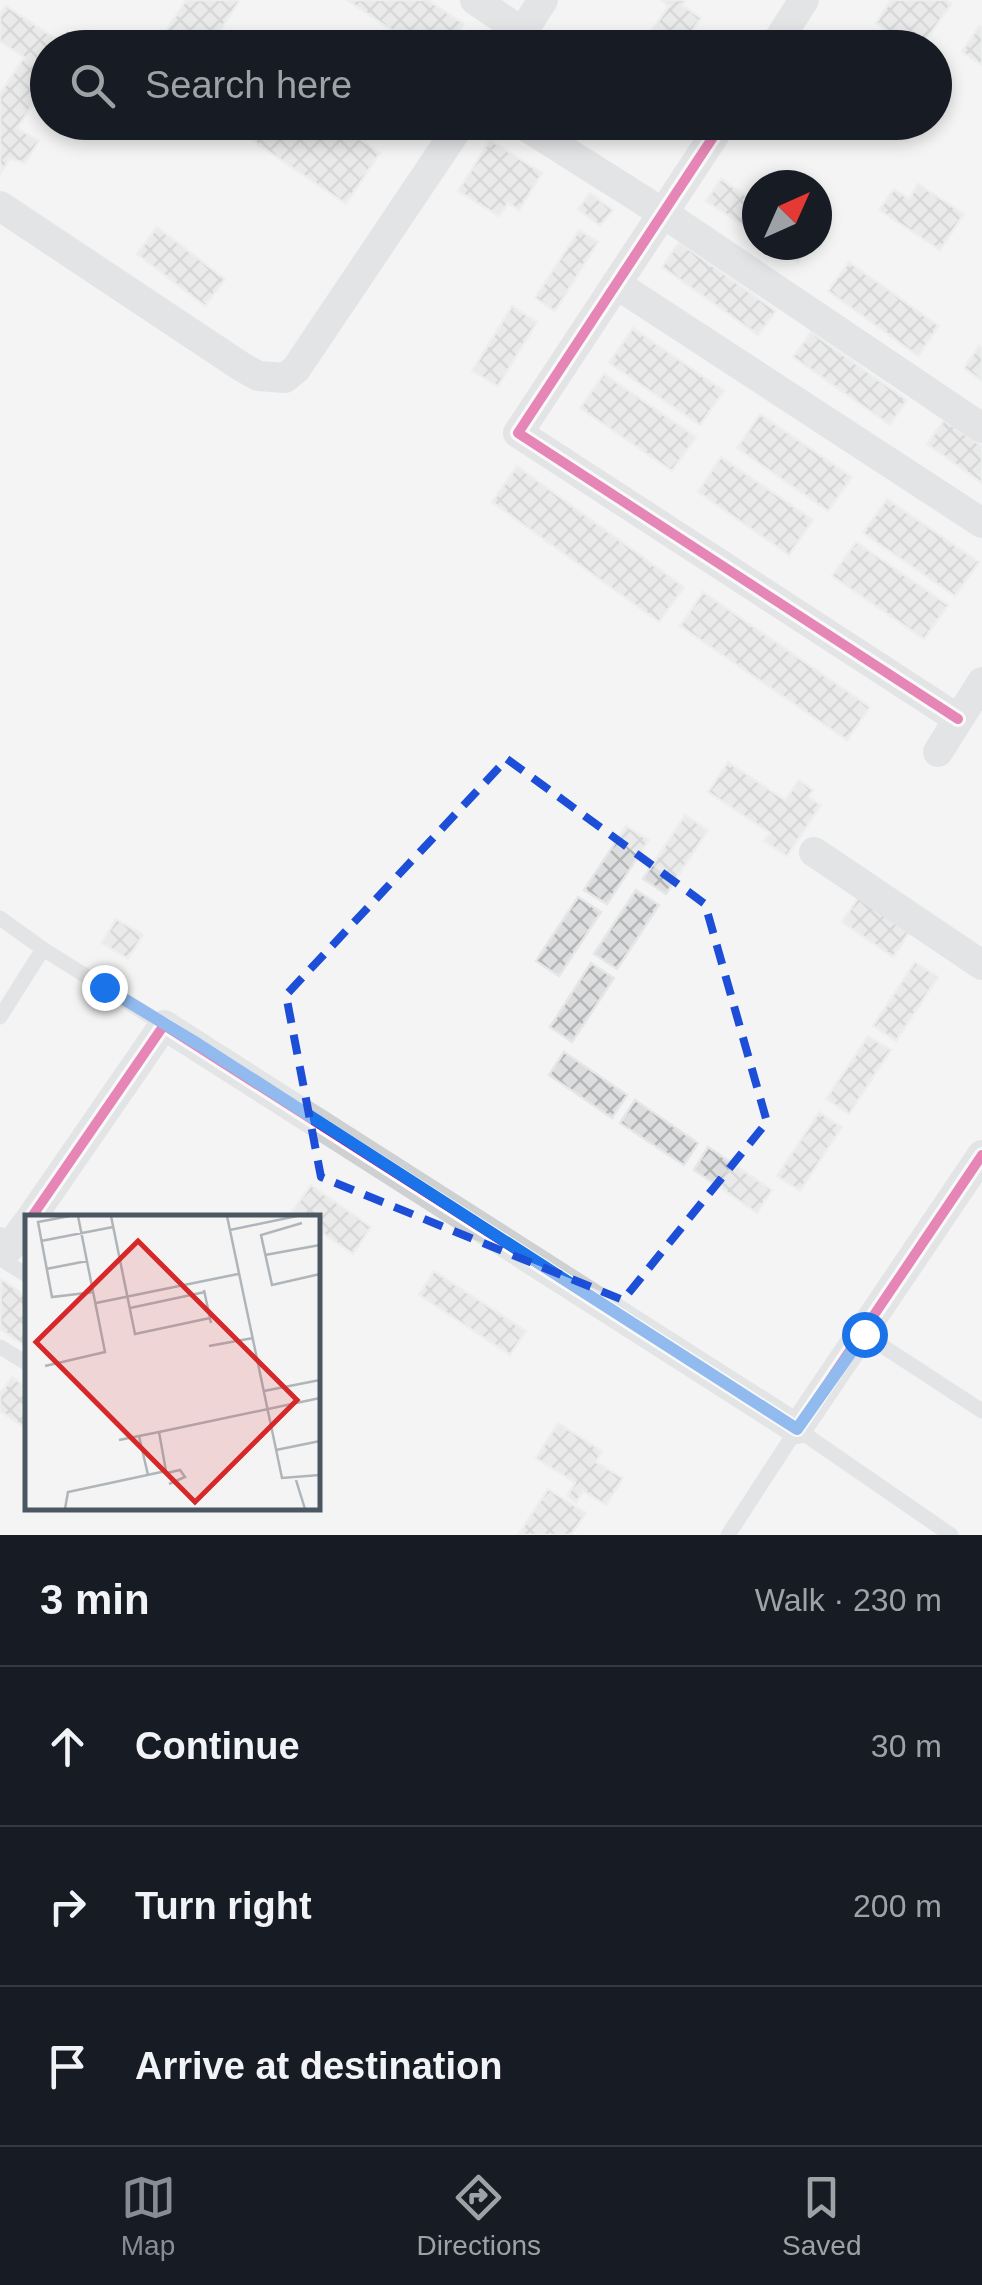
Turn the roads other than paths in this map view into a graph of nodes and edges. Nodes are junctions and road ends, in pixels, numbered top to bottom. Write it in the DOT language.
graph roads {
  1 [pos="476,0"];
  2 [pos="543,0"];
  3 [pos="804,0"];
  4 [pos="507,30"];
  5 [pos="524,30"];
  6 [pos="785,30"];
  7 [pos="450,140"];
  8 [pos="547,140"];
  9 [pos="711,140"];
  10 [pos="0,206"];
  11 [pos="663,214"];
  12 [pos="616,284"];
  13 [pos="982,428"];
  14 [pos="982,523"];
  15 [pos="982,682"];
  16 [pos="958,719"];
  17 [pos="938,752"];
  18 [pos="814,852"];
  19 [pos="0,918"];
  20 [pos="44,949"];
  21 [pos="982,965"];
  22 [pos="0,1017"];
  23 [pos="164,1024"];
  24 [pos="982,1155"];
  25 [pos="32,1215"];
  26 [pos="25,1225"];
  27 [pos="3,1252"];
  28 [pos="25,1273"];
  29 [pos="864,1334"];
  30 [pos="0,1347"];
  31 [pos="25,1362"];
  32 [pos="982,1411"];
  33 [pos="797,1429"];
  34 [pos="728,1535"];
  35 [pos="952,1535"];
  1 -- 4 [label="street"];
  2 -- 5 [label="street"];
  3 -- 6 [label="street"];
  7 -- 10 [label="street"];
  8 -- 11 [label="street"];
  9 -- 11 [label="street"];
  11 -- 12 [label="street"];
  11 -- 13 [label="street"];
  12 -- 14 [label="street"];
  12 -- 16 [label="street"];
  15 -- 16 [label="street"];
  16 -- 17 [label="street"];
  18 -- 21 [label="street"];
  19 -- 20 [label="lane"];
  20 -- 22 [label="lane"];
  20 -- 23 [label="lane"];
  23 -- 25 [label="street"];
  23 -- 33 [label="street"];
  24 -- 29 [label="street"];
  26 -- 27 [label="street"];
  27 -- 28 [label="lane"];
  29 -- 32 [label="lane"];
  29 -- 33 [label="street"];
  30 -- 31 [label="lane"];
  33 -- 34 [label="lane"];
  33 -- 35 [label="lane"];
}
